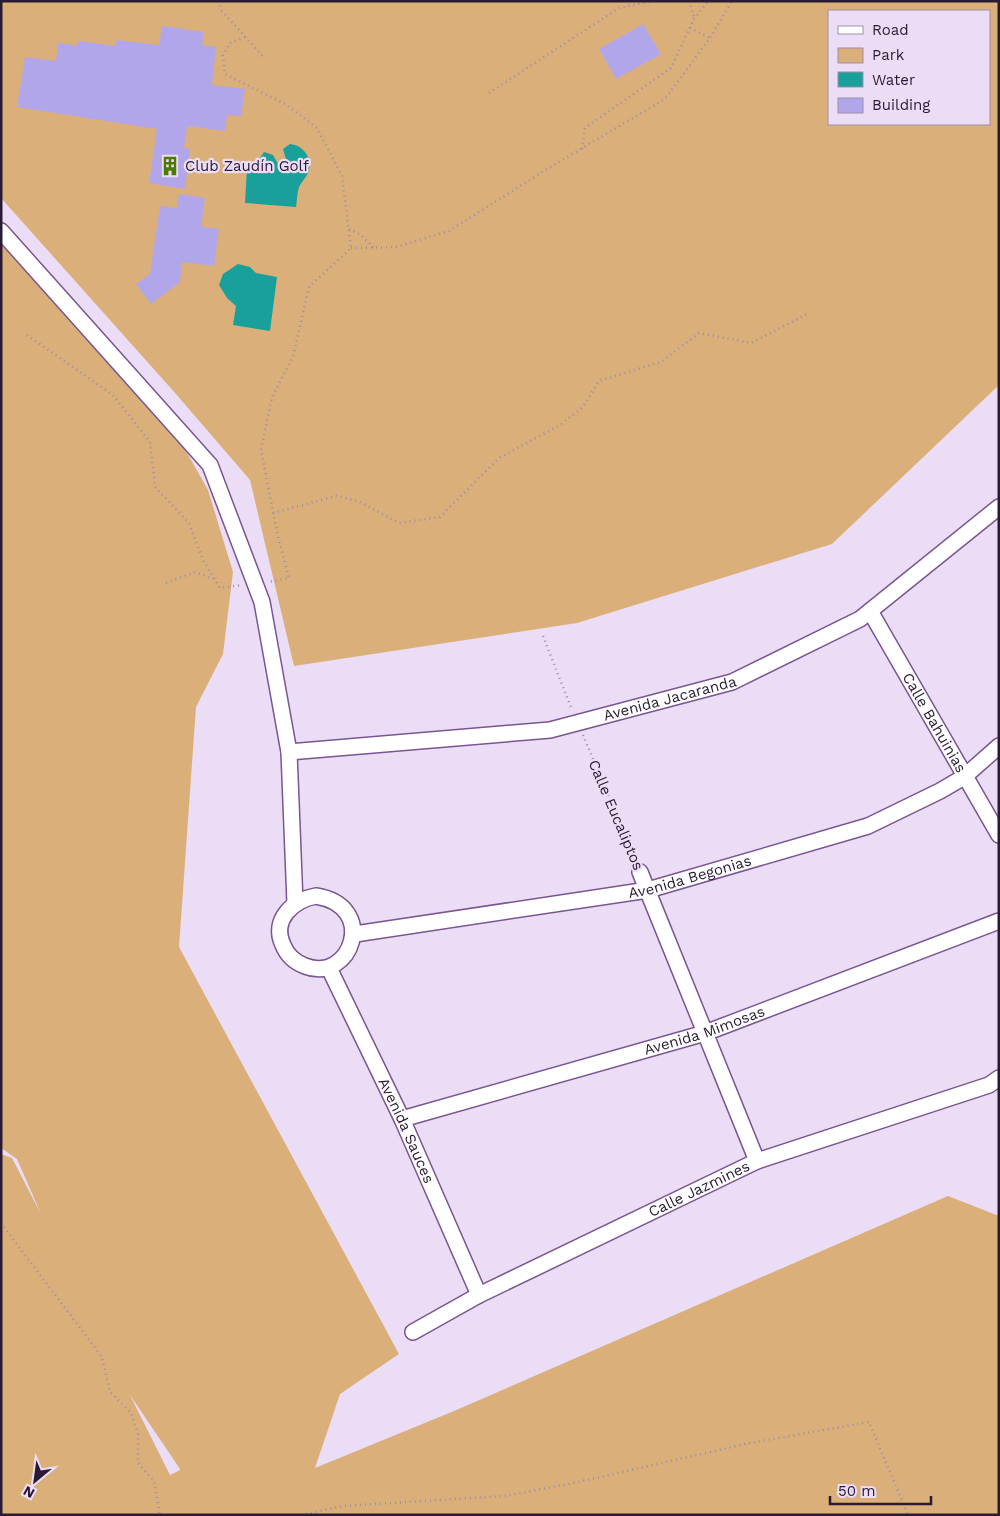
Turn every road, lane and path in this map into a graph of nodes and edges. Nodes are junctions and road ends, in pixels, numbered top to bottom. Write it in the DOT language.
graph roads {
  1 [pos="218,1"];
  2 [pos="653,1"];
  3 [pos="685,1"];
  4 [pos="708,1"];
  5 [pos="732,1"];
  6 [pos="690,2"];
  7 [pos="694,19"];
  8 [pos="690,28"];
  9 [pos="245,37"];
  10 [pos="710,38"];
  11 [pos="265,58"];
  12 [pos="489,93"];
  13 [pos="582,149"];
  14 [pos="349,229"];
  15 [pos="1,230"];
  16 [pos="351,248"];
  17 [pos="374,248"];
  18 [pos="809,313"];
  19 [pos="28,335"];
  20 [pos="999,507"];
  21 [pos="273,513"];
  22 [pos="214,579"];
  23 [pos="166,583"];
  24 [pos="255,584"];
  25 [pos="870,611"];
  26 [pos="543,636"];
  27 [pos="577,723"];
  28 [pos="999,746"];
  29 [pos="289,752"];
  30 [pos="964,777"];
  31 [pos="999,835"];
  32 [pos="640,872"];
  33 [pos="648,890"];
  34 [pos="294,903"];
  35 [pos="999,921"];
  36 [pos="355,934"];
  37 [pos="329,968"];
  38 [pos="705,1033"];
  39 [pos="999,1078"];
  40 [pos="402,1119"];
  41 [pos="758,1161"];
  42 [pos="1,1223"];
  43 [pos="479,1295"];
  44 [pos="413,1332"];
  45 [pos="160,1515"];
  46 [pos="301,1515"];
  47 [pos="908,1515"];
  1 -- 9 [label="path"];
  2 -- 12 [label="path"];
  3 -- 6 [label="path"];
  4 -- 7 [label="path"];
  5 -- 10 [label="path"];
  6 -- 7 [label="path"];
  7 -- 8 [label="path"];
  8 -- 10 [label="path"];
  8 -- 13 [label="path"];
  9 -- 11 [label="path"];
  9 -- 14 [label="path"];
  10 -- 13 [label="path"];
  13 -- 17 [label="path"];
  14 -- 16 [label="path"];
  14 -- 17 [label="path"];
  15 -- 24 [label="street"];
  16 -- 17 [label="path"];
  16 -- 21 [label="path"];
  18 -- 21 [label="path"];
  19 -- 22 [label="path"];
  20 -- 25 [label="street, Avenida Jacaranda"];
  21 -- 24 [label="path"];
  22 -- 23 [label="path"];
  22 -- 24 [label="path"];
  24 -- 29 [label="street"];
  25 -- 27 [label="street, Avenida Jacaranda"];
  25 -- 30 [label="street, Calle Bahuinias"];
  26 -- 27 [label="path, Calle Eucaliptos"];
  27 -- 29 [label="street, Avenida Jacaranda"];
  27 -- 32 [label="path, Calle Eucaliptos"];
  28 -- 30 [label="street, Avenida Begonias"];
  29 -- 34 [label="street"];
  30 -- 31 [label="street, Calle Bahuinias"];
  30 -- 33 [label="street, Avenida Begonias"];
  32 -- 33 [label="street, Calle Eucaliptos"];
  33 -- 36 [label="street, Avenida Begonias"];
  33 -- 38 [label="street, Calle Eucaliptos"];
  34 -- 36 [label="street"];
  34 -- 37 [label="street"];
  35 -- 38 [label="street, Avenida Mimosas"];
  36 -- 37 [label="street"];
  37 -- 40 [label="street, Avenida Sauces"];
  38 -- 40 [label="street, Avenida Mimosas"];
  38 -- 41 [label="street, Calle Eucaliptos"];
  39 -- 41 [label="street, Calle Jazmines"];
  40 -- 43 [label="street, Avenida Sauces"];
  41 -- 43 [label="street, Calle Jazmines"];
  42 -- 45 [label="path"];
  43 -- 44 [label="street, Calle Jazmines"];
  46 -- 47 [label="path"];
}
